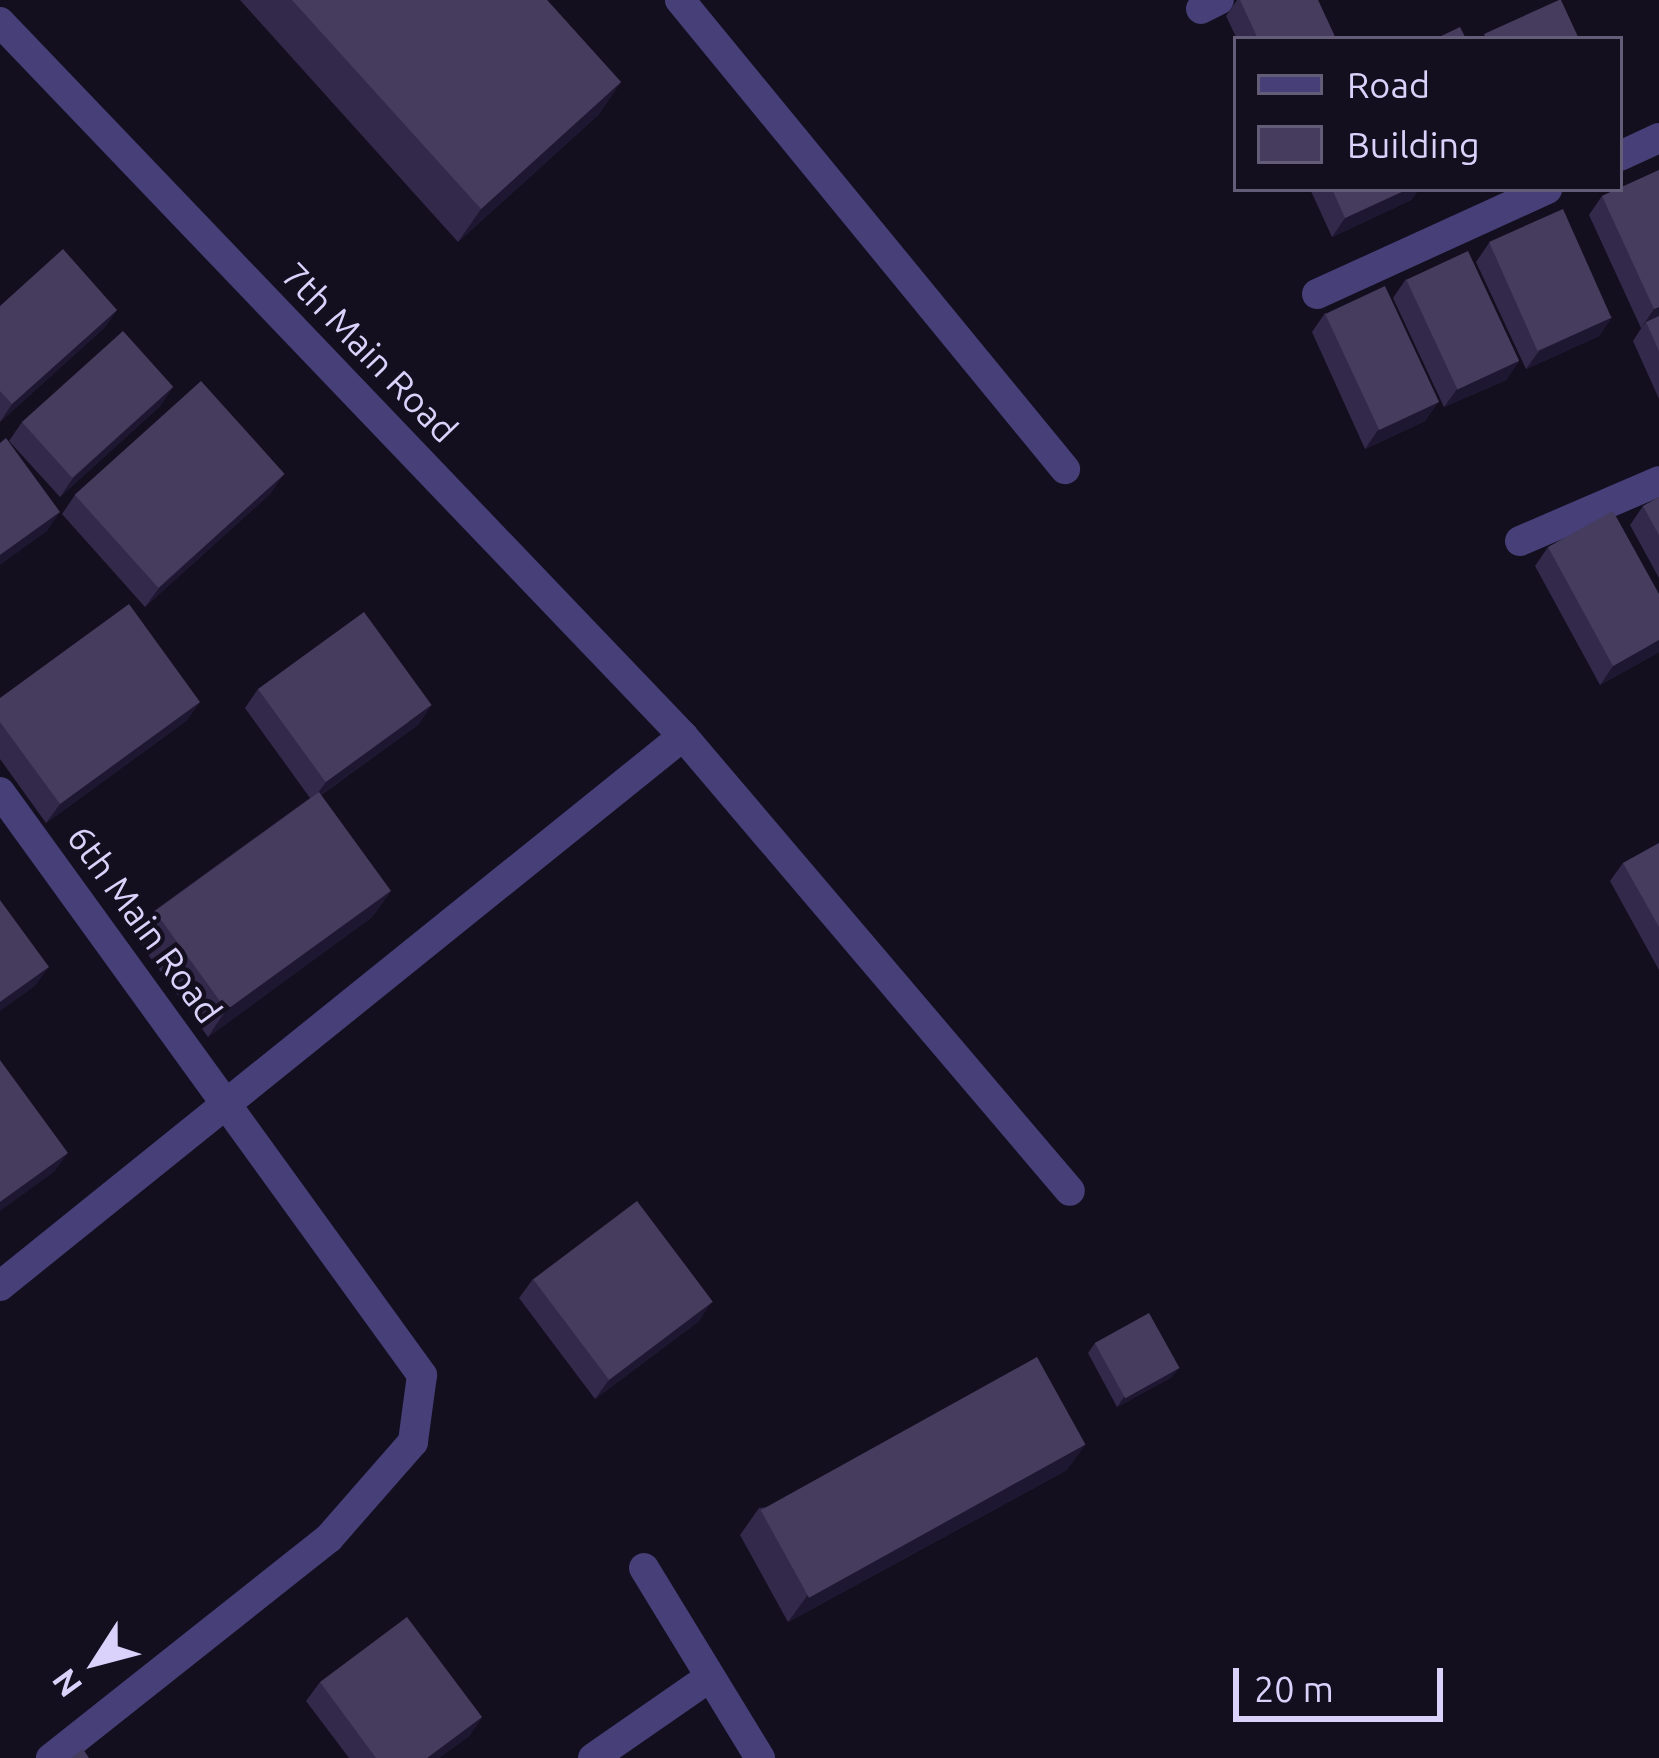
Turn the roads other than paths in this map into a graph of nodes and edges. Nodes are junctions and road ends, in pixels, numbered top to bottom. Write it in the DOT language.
graph roads {
  1 [pos="680,0"];
  2 [pos="0,22"];
  3 [pos="1659,138"];
  4 [pos="1623,155"];
  5 [pos="1540,192"];
  6 [pos="1317,294"];
  7 [pos="1065,469"];
  8 [pos="1659,481"];
  9 [pos="1520,541"];
  10 [pos="683,736"];
  11 [pos="5,809"];
  12 [pos="227,1103"];
  13 [pos="1070,1191"];
  14 [pos="0,1286"];
  15 [pos="644,1568"];
  16 [pos="710,1678"];
  17 [pos="51,1758"];
  18 [pos="593,1758"];
  19 [pos="760,1758"];
  1 -- 7 [label="street"];
  2 -- 10 [label="street, 7th Main Road"];
  3 -- 4 [label="street"];
  5 -- 6 [label="street"];
  8 -- 9 [label="street"];
  10 -- 12 [label="street"];
  10 -- 13 [label="street, 7th Main Road"];
  11 -- 12 [label="street, 6th Main Road"];
  12 -- 14 [label="street"];
  12 -- 17 [label="street, 6th Main Road"];
  15 -- 16 [label="street"];
  16 -- 18 [label="street"];
  16 -- 19 [label="street"];
}
